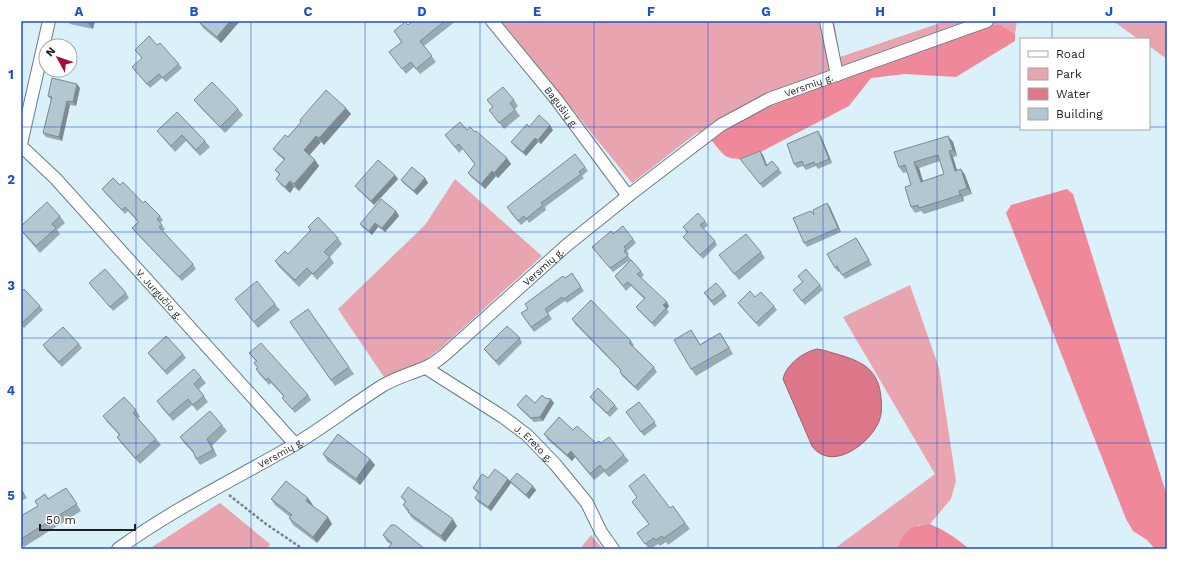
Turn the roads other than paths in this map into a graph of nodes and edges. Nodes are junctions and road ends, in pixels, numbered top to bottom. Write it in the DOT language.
graph roads {
  1 [pos="49,21"];
  2 [pos="492,21"];
  3 [pos="826,21"];
  4 [pos="987,21"];
  5 [pos="837,75"];
  6 [pos="21,145"];
  7 [pos="628,196"];
  8 [pos="426,368"];
  9 [pos="295,444"];
  10 [pos="118,549"];
  11 [pos="613,549"];
  1 -- 6 [label="street"];
  2 -- 7 [label="street, Bagušių g."];
  3 -- 5 [label="street"];
  4 -- 5 [label="street, Versmių g."];
  5 -- 7 [label="street, Versmių g."];
  6 -- 9 [label="street, V. Jurgučio g."];
  7 -- 8 [label="street, Versmių g."];
  8 -- 9 [label="street, Versmių g."];
  8 -- 11 [label="street, J. Ereto g."];
  9 -- 10 [label="street, Versmių g."];
}
